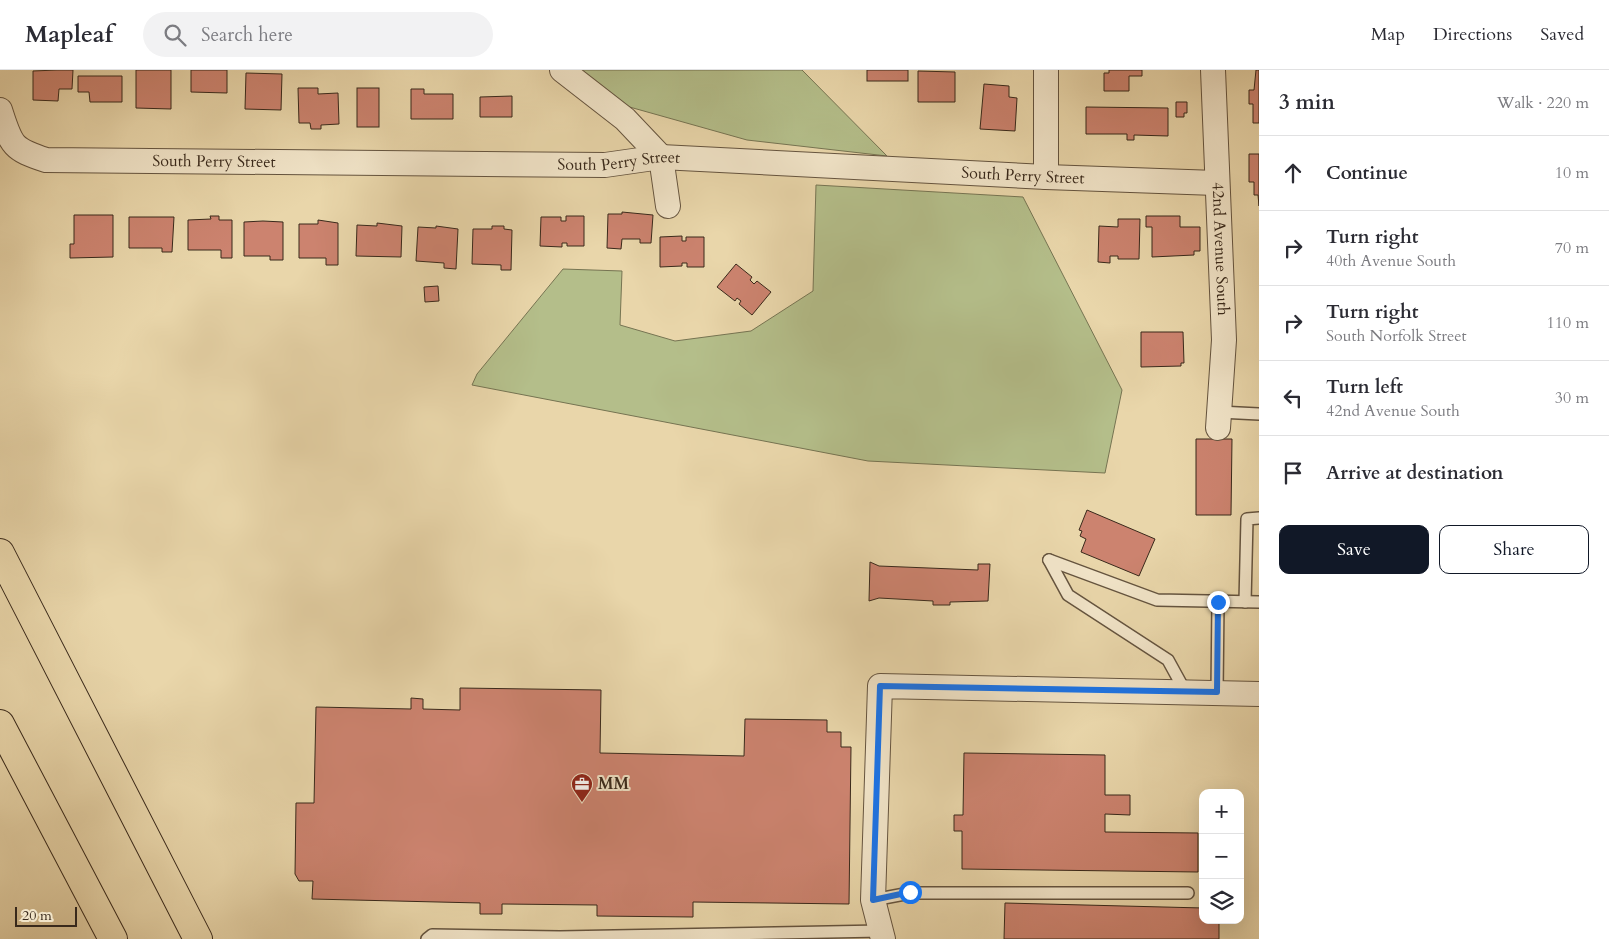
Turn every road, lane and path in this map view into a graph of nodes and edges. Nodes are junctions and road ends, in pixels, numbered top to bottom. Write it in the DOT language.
graph roads {
  1 [pos="562,70"];
  2 [pos="1046,70"];
  3 [pos="1213,70"];
  4 [pos="0,110"];
  5 [pos="661,157"];
  6 [pos="1046,177"];
  7 [pos="1216,183"];
  8 [pos="668,206"];
  9 [pos="1259,414"];
  10 [pos="1219,420"];
  11 [pos="1259,518"];
  12 [pos="0,553"];
  13 [pos="1218,602"];
  14 [pos="1245,602"];
  15 [pos="1259,602"];
  16 [pos="1185,691"];
  17 [pos="1217,692"];
  18 [pos="1259,694"];
  19 [pos="0,724"];
  20 [pos="1188,892"];
  21 [pos="873,900"];
  22 [pos="882,935"];
  23 [pos="560,938"];
  24 [pos="113,939"];
  25 [pos="198,939"];
  26 [pos="427,939"];
  1 -- 5 [label="street"];
  2 -- 6 [label="street"];
  3 -- 7 [label="street, 42nd Avenue South"];
  4 -- 5 [label="street, South Perry Street"];
  5 -- 6 [label="street, South Perry Street"];
  5 -- 8 [label="street"];
  6 -- 7 [label="street, South Perry Street"];
  7 -- 10 [label="street, 42nd Avenue South"];
  9 -- 10 [label="lane"];
  11 -- 14 [label="lane"];
  12 -- 25 [label="highway"];
  13 -- 14 [label="lane"];
  13 -- 16 [label="lane"];
  13 -- 17 [label="lane"];
  14 -- 15 [label="lane"];
  16 -- 17 [label="street"];
  16 -- 21 [label="street"];
  17 -- 18 [label="street"];
  19 -- 24 [label="highway"];
  20 -- 21 [label="lane"];
  21 -- 22 [label="street"];
  22 -- 23 [label="lane"];
  23 -- 26 [label="lane"];
}
